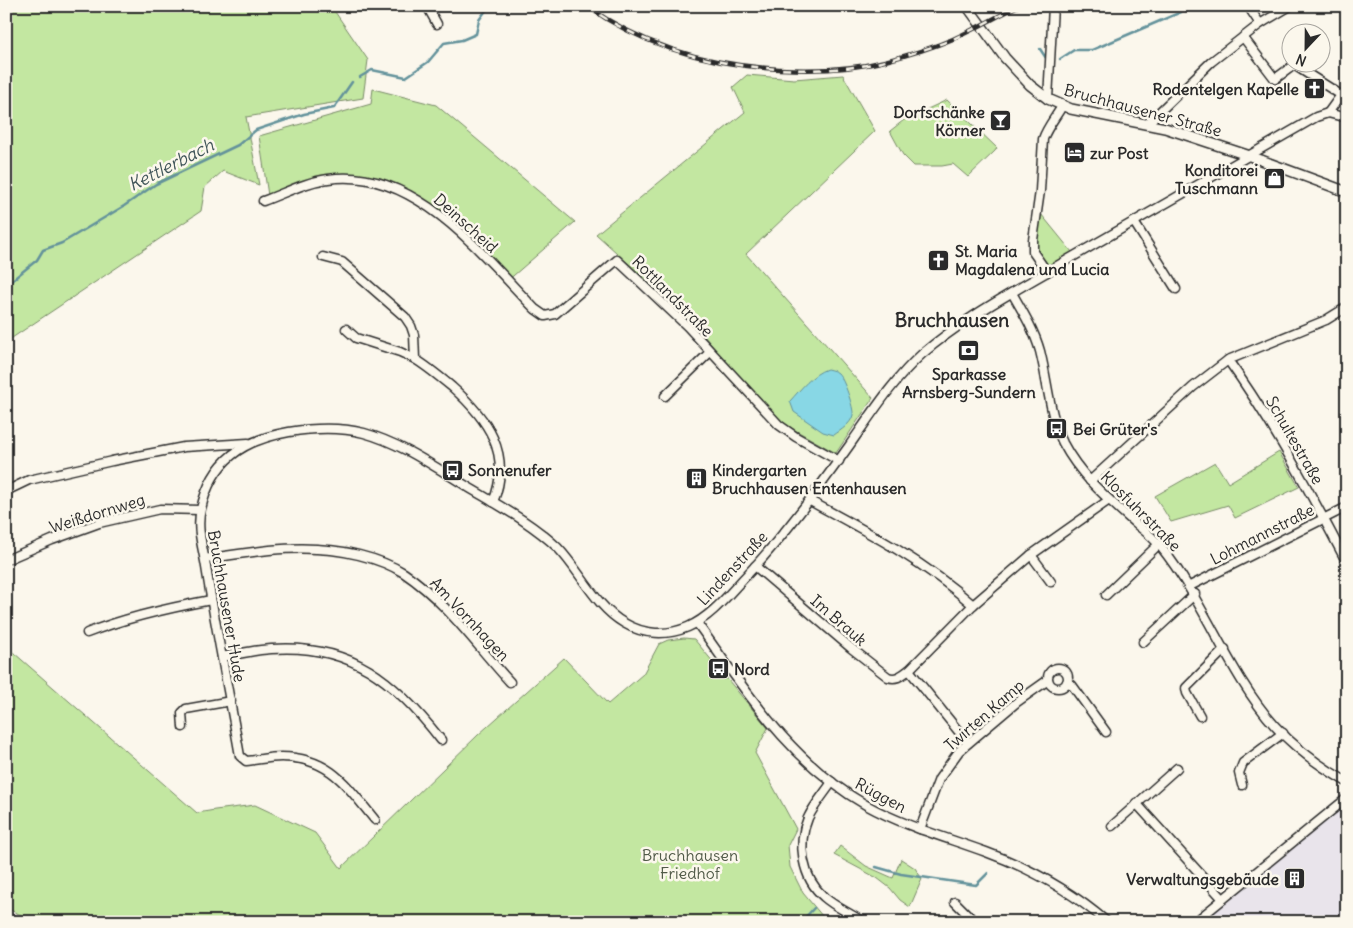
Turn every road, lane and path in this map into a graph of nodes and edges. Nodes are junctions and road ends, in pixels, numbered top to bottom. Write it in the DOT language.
graph roads {
  1 [pos="427,6"];
  2 [pos="966,6"];
  3 [pos="1053,6"];
  4 [pos="1248,6"];
  5 [pos="1290,6"];
  6 [pos="437,24"];
  7 [pos="1260,24"];
  8 [pos="1243,37"];
  9 [pos="1048,99"];
  10 [pos="1062,106"];
  11 [pos="1328,113"];
  12 [pos="1347,118"];
  13 [pos="1147,124"];
  14 [pos="1250,156"];
  15 [pos="1347,192"];
  16 [pos="263,200"];
  17 [pos="1134,222"];
  18 [pos="323,257"];
  19 [pos="617,260"];
  20 [pos="1047,272"];
  21 [pos="1176,289"];
  22 [pos="1012,293"];
  23 [pos="1347,307"];
  24 [pos="346,329"];
  25 [pos="710,352"];
  26 [pos="414,358"];
  27 [pos="1228,360"];
  28 [pos="666,396"];
  29 [pos="286,433"];
  30 [pos="250,443"];
  31 [pos="839,461"];
  32 [pos="1090,481"];
  33 [pos="6,491"];
  34 [pos="1109,500"];
  35 [pos="810,501"];
  36 [pos="493,502"];
  37 [pos="1347,507"];
  38 [pos="200,510"];
  39 [pos="1324,518"];
  40 [pos="1159,544"];
  41 [pos="1031,555"];
  42 [pos="205,559"];
  43 [pos="6,560"];
  44 [pos="1347,563"];
  45 [pos="755,566"];
  46 [pos="1051,582"];
  47 [pos="1190,586"];
  48 [pos="1194,594"];
  49 [pos="1106,595"];
  50 [pos="211,600"];
  51 [pos="973,605"];
  52 [pos="697,623"];
  53 [pos="86,633"];
  54 [pos="1143,642"];
  55 [pos="1225,650"];
  56 [pos="222,657"];
  57 [pos="909,670"];
  58 [pos="1048,680"];
  59 [pos="510,682"];
  60 [pos="1067,682"];
  61 [pos="231,701"];
  62 [pos="1200,716"];
  63 [pos="183,727"];
  64 [pos="1106,732"];
  65 [pos="1283,734"];
  66 [pos="441,740"];
  67 [pos="968,743"];
  68 [pos="1177,768"];
  69 [pos="832,782"];
  70 [pos="1347,782"];
  71 [pos="1242,785"];
  72 [pos="1347,798"];
  73 [pos="1136,803"];
  74 [pos="375,820"];
  75 [pos="1112,826"];
  76 [pos="920,830"];
  77 [pos="1222,899"];
  78 [pos="955,902"];
  79 [pos="863,922"];
  80 [pos="975,922"];
  81 [pos="1107,922"];
  82 [pos="1195,922"];
  1 -- 6 [label="street"];
  2 -- 9 [label="street, Bruchhausener Straße"];
  3 -- 9 [label="street"];
  4 -- 7 [label="street"];
  5 -- 7 [label="street"];
  7 -- 8 [label="street"];
  8 -- 11 [label="street"];
  8 -- 13 [label="street"];
  9 -- 10 [label="street, Bruchhausener Straße"];
  10 -- 13 [label="street, Bruchhausener Straße"];
  10 -- 20 [label="street"];
  11 -- 12 [label="street"];
  11 -- 14 [label="street, Lindenstraße"];
  13 -- 14 [label="street, Bruchhausener Straße"];
  14 -- 15 [label="street, Bruchhausener Straße"];
  14 -- 17 [label="street, Lindenstraße"];
  16 -- 19 [label="street, Deinscheid"];
  17 -- 20 [label="street, Lindenstraße"];
  17 -- 21 [label="street"];
  18 -- 26 [label="street"];
  19 -- 25 [label="street, Rottlandstraße"];
  20 -- 22 [label="street, Lindenstraße"];
  22 -- 31 [label="street, Lindenstraße"];
  22 -- 32 [label="street, Klosfuhrstraße"];
  23 -- 27 [label="street"];
  24 -- 26 [label="street"];
  25 -- 28 [label="street, Rottlandstraße"];
  25 -- 31 [label="street, Rottlandstraße"];
  26 -- 36 [label="street"];
  27 -- 32 [label="street"];
  27 -- 39 [label="street, Schultestraße"];
  29 -- 30 [label="street, Bruchhausener Hude"];
  29 -- 36 [label="street, Lindenstraße"];
  30 -- 33 [label="street"];
  30 -- 38 [label="street, Bruchhausener Hude"];
  31 -- 35 [label="street, Lindenstraße"];
  32 -- 34 [label="street, Klosfuhrstraße"];
  34 -- 40 [label="street, Klosfuhrstraße"];
  34 -- 41 [label="street, Im Brauk"];
  35 -- 45 [label="street, Lindenstraße"];
  35 -- 51 [label="street"];
  36 -- 52 [label="street, Lindenstraße"];
  37 -- 39 [label="street, Lohmannstraße"];
  38 -- 42 [label="street, Bruchhausener Hude"];
  38 -- 43 [label="street, Weißdornweg"];
  39 -- 44 [label="street, Schultestraße"];
  39 -- 47 [label="street, Lohmannstraße"];
  40 -- 47 [label="street, Klosfuhrstraße"];
  40 -- 49 [label="street"];
  41 -- 46 [label="street"];
  41 -- 51 [label="street, Im Brauk"];
  42 -- 50 [label="street, Bruchhausener Hude"];
  42 -- 59 [label="street, Am Vornhagen"];
  45 -- 52 [label="street, Lindenstraße"];
  45 -- 57 [label="street, Im Brauk"];
  47 -- 48 [label="street, Klosfuhrstraße"];
  48 -- 54 [label="street"];
  48 -- 55 [label="street, Klosfuhrstraße"];
  50 -- 53 [label="street"];
  50 -- 56 [label="street, Bruchhausener Hude"];
  51 -- 57 [label="street, Im Brauk"];
  52 -- 69 [label="street, Rüggen"];
  55 -- 62 [label="street"];
  55 -- 65 [label="street, Klosfuhrstraße"];
  56 -- 61 [label="street, Bruchhausener Hude"];
  56 -- 66 [label="street"];
  57 -- 67 [label="street"];
  58 -- 60 [label="street"];
  58 -- 60 [label="street"];
  58 -- 67 [label="street, Twirten Kamp"];
  60 -- 64 [label="street"];
  61 -- 63 [label="street"];
  61 -- 74 [label="street, Bruchhausener Hude"];
  65 -- 70 [label="street, Klosfuhrstraße"];
  65 -- 71 [label="street"];
  67 -- 76 [label="street, Twirten Kamp"];
  68 -- 73 [label="street"];
  69 -- 76 [label="street, Rüggen"];
  69 -- 79 [label="street"];
  72 -- 77 [label="street"];
  73 -- 75 [label="street"];
  73 -- 77 [label="street"];
  76 -- 81 [label="street, Rüggen"];
  77 -- 82 [label="street"];
  78 -- 80 [label="street"];
}
